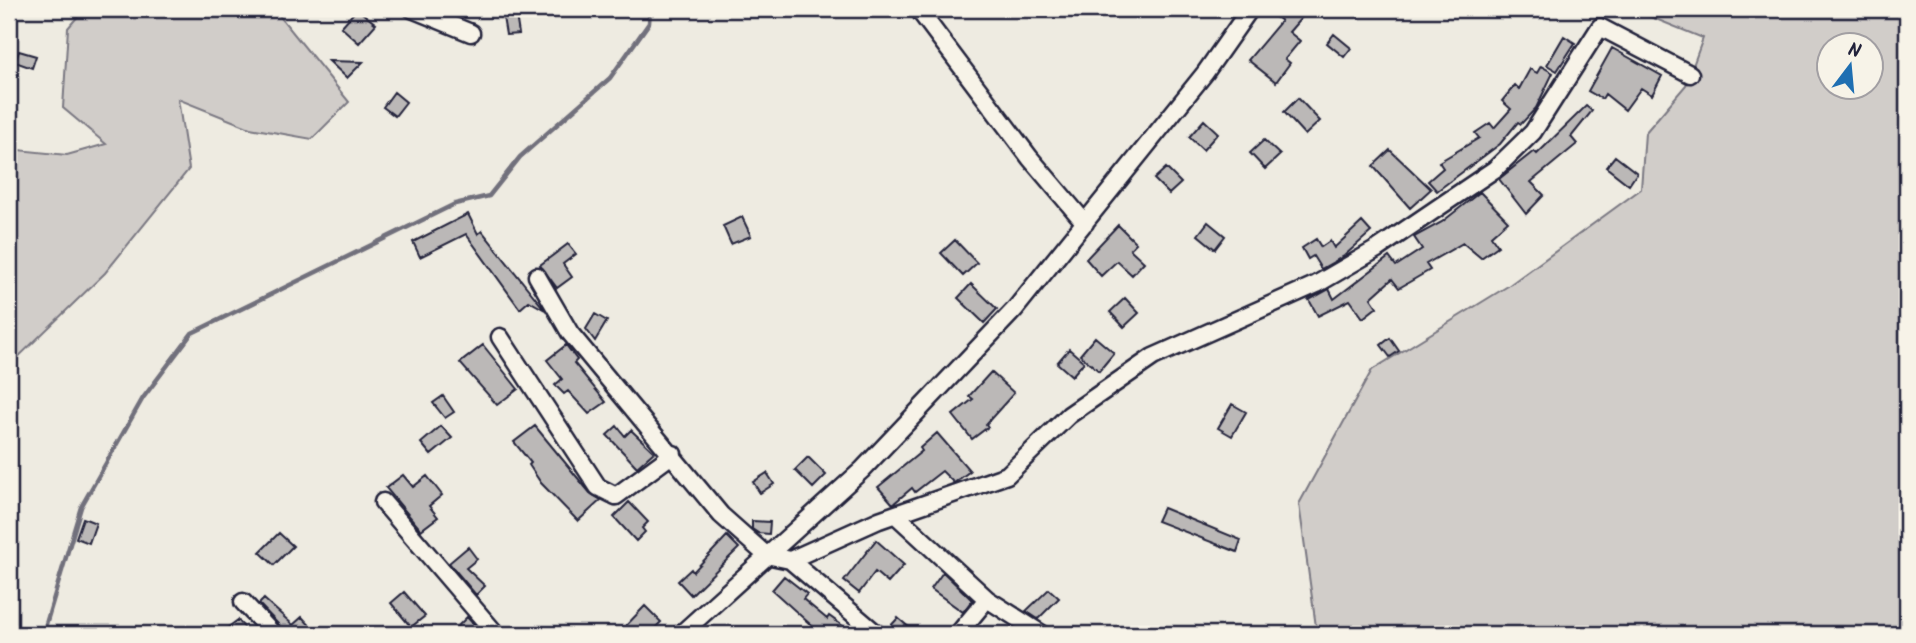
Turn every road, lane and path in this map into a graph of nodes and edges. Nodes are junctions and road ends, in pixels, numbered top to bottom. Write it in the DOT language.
graph roads {
  1 [pos="412,9"];
  2 [pos="918,9"];
  3 [pos="1250,9"];
  4 [pos="471,33"];
  5 [pos="1690,74"];
  6 [pos="1085,223"];
  7 [pos="537,276"];
  8 [pos="500,337"];
  9 [pos="673,454"];
  10 [pos="383,502"];
  11 [pos="897,516"];
  12 [pos="766,555"];
  13 [pos="790,560"];
  14 [pos="987,599"];
  15 [pos="243,602"];
  16 [pos="273,634"];
  17 [pos="496,634"];
  18 [pos="681,634"];
  19 [pos="877,634"];
  20 [pos="958,634"];
  21 [pos="1042,634"];
  1 -- 4 [label="street"];
  2 -- 6 [label="street"];
  3 -- 6 [label="street"];
  5 -- 11 [label="street"];
  6 -- 12 [label="street"];
  7 -- 9 [label="street"];
  8 -- 9 [label="street"];
  9 -- 12 [label="street"];
  10 -- 17 [label="street"];
  11 -- 13 [label="street"];
  11 -- 14 [label="street"];
  12 -- 13 [label="street"];
  12 -- 18 [label="street"];
  13 -- 19 [label="street"];
  14 -- 20 [label="street"];
  14 -- 21 [label="street"];
  15 -- 16 [label="street"];
}
